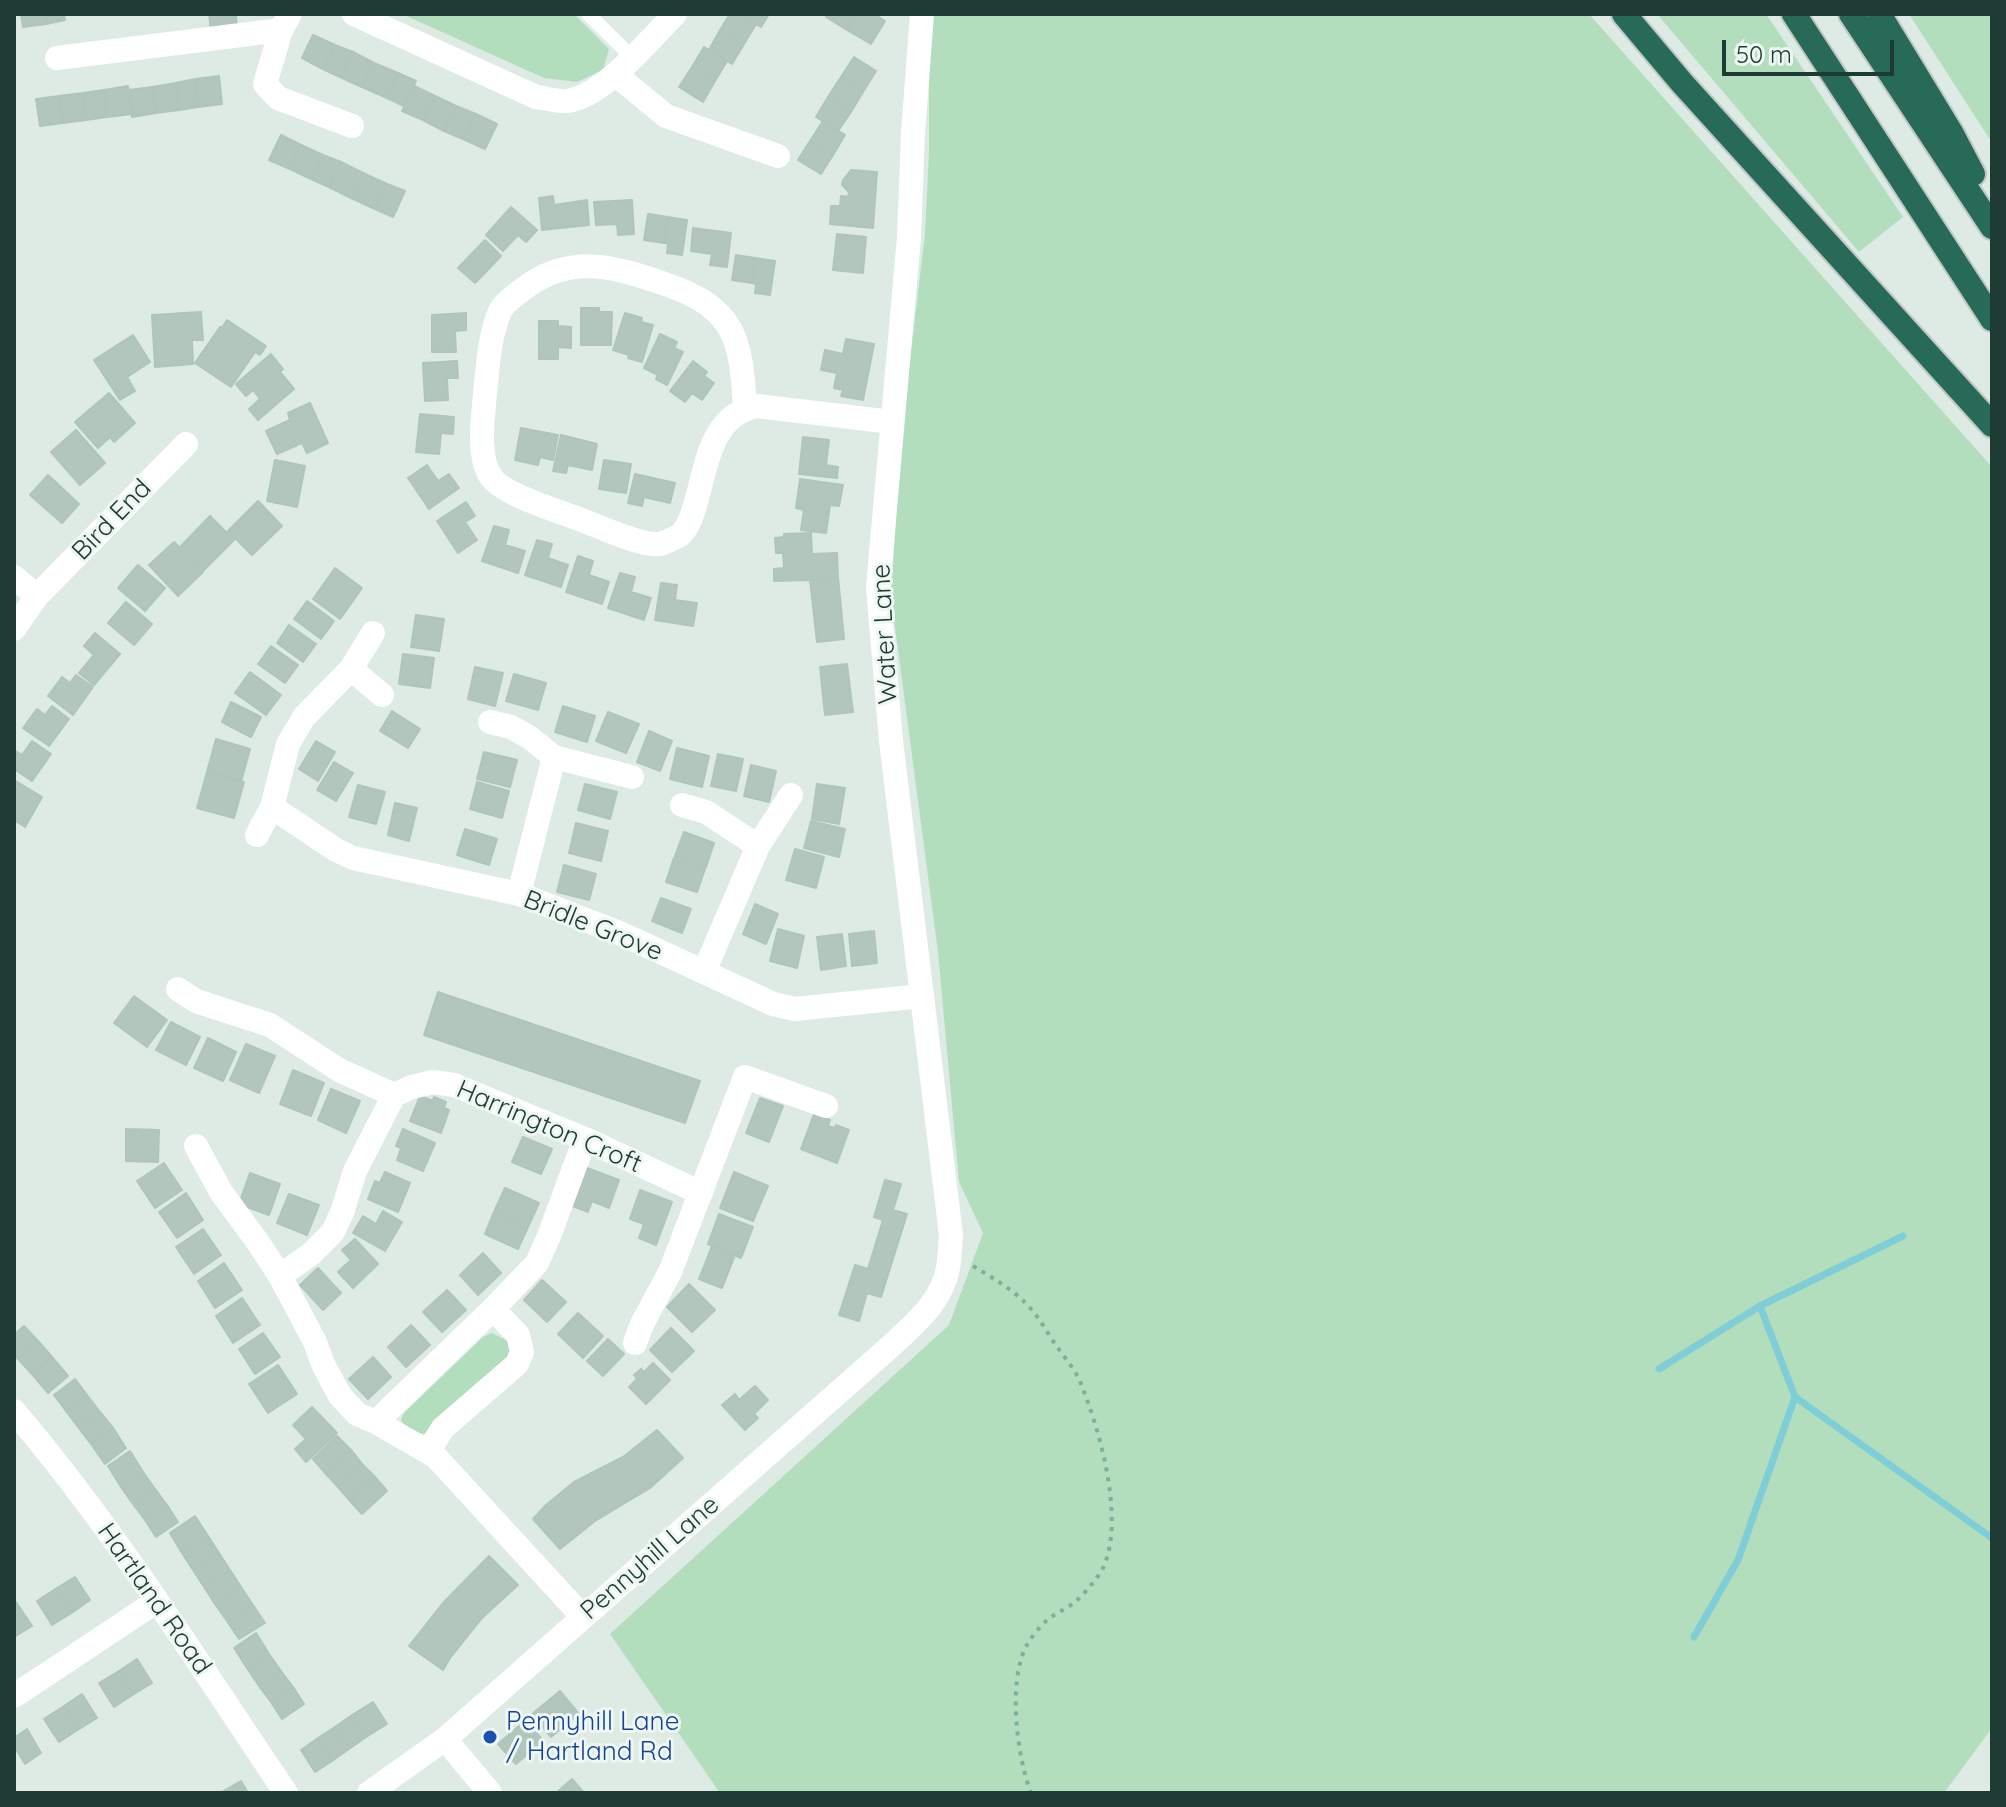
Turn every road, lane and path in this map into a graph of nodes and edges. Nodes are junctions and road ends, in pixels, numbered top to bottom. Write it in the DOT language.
graph roads {
  1 [pos="354,14"];
  2 [pos="588,14"];
  3 [pos="675,14"];
  4 [pos="922,14"];
  5 [pos="1624,14"];
  6 [pos="1794,14"];
  7 [pos="1851,14"];
  8 [pos="1879,14"];
  9 [pos="286,22"];
  10 [pos="57,58"];
  11 [pos="624,66"];
  12 [pos="352,126"];
  13 [pos="778,156"];
  14 [pos="1992,212"];
  15 [pos="1992,227"];
  16 [pos="1992,319"];
  17 [pos="745,408"];
  18 [pos="892,422"];
  19 [pos="1992,425"];
  20 [pos="186,444"];
  21 [pos="14,577"];
  22 [pos="37,596"];
  23 [pos="14,629"];
  24 [pos="373,633"];
  25 [pos="351,669"];
  26 [pos="382,695"];
  27 [pos="490,722"];
  28 [pos="554,757"];
  29 [pos="632,777"];
  30 [pos="791,795"];
  31 [pos="682,805"];
  32 [pos="272,807"];
  33 [pos="257,835"];
  34 [pos="758,846"];
  35 [pos="519,894"];
  36 [pos="704,972"];
  37 [pos="178,989"];
  38 [pos="922,996"];
  39 [pos="394,1095"];
  40 [pos="826,1106"];
  41 [pos="585,1139"];
  42 [pos="196,1146"];
  43 [pos="701,1193"];
  44 [pos="950,1253"];
  45 [pos="280,1276"];
  46 [pos="493,1309"];
  47 [pos="923,1315"];
  48 [pos="635,1343"];
  49 [pos="14,1411"];
  50 [pos="376,1422"];
  51 [pos="429,1450"];
  52 [pos="157,1601"];
  53 [pos="583,1617"];
  54 [pos="14,1696"];
  55 [pos="445,1739"];
  56 [pos="286,1793"];
  57 [pos="369,1793"];
  58 [pos="490,1793"];
  59 [pos="1031,1793"];
  1 -- 11 [label="street"];
  2 -- 11 [label="lane"];
  3 -- 11 [label="street"];
  4 -- 18 [label="street, Water Lane"];
  5 -- 19 [label="highway"];
  6 -- 16 [label="highway"];
  7 -- 15 [label="highway"];
  8 -- 14 [label="highway"];
  9 -- 10 [label="street"];
  9 -- 12 [label="street"];
  11 -- 13 [label="street"];
  17 -- 17 [label="street"];
  17 -- 18 [label="street"];
  18 -- 38 [label="street, Water Lane"];
  20 -- 22 [label="street, Bird End"];
  21 -- 22 [label="street"];
  22 -- 23 [label="street, Bird End"];
  24 -- 25 [label="street"];
  25 -- 26 [label="street"];
  25 -- 32 [label="street"];
  27 -- 28 [label="street"];
  28 -- 29 [label="street"];
  28 -- 35 [label="street"];
  30 -- 34 [label="street"];
  31 -- 34 [label="street"];
  32 -- 33 [label="street"];
  32 -- 35 [label="street, Bridle Grove"];
  34 -- 36 [label="street"];
  35 -- 36 [label="street, Bridle Grove"];
  36 -- 38 [label="street, Bridle Grove"];
  37 -- 39 [label="street"];
  38 -- 44 [label="street, Water Lane"];
  39 -- 41 [label="street, Harrington Croft"];
  39 -- 45 [label="street"];
  40 -- 43 [label="street"];
  41 -- 43 [label="street, Harrington Croft"];
  41 -- 46 [label="street"];
  42 -- 45 [label="street"];
  43 -- 48 [label="street"];
  44 -- 47 [label="street, Water Lane"];
  44 -- 59 [label="path"];
  45 -- 50 [label="street"];
  46 -- 50 [label="street"];
  46 -- 51 [label="street"];
  47 -- 53 [label="street, Pennyhill Lane"];
  49 -- 52 [label="street, Hartland Road"];
  50 -- 51 [label="street"];
  51 -- 53 [label="street"];
  52 -- 54 [label="street"];
  52 -- 56 [label="street, Hartland Road"];
  53 -- 55 [label="street, Pennyhill Lane"];
  55 -- 57 [label="street, Pennyhill Lane"];
  55 -- 58 [label="street"];
}
